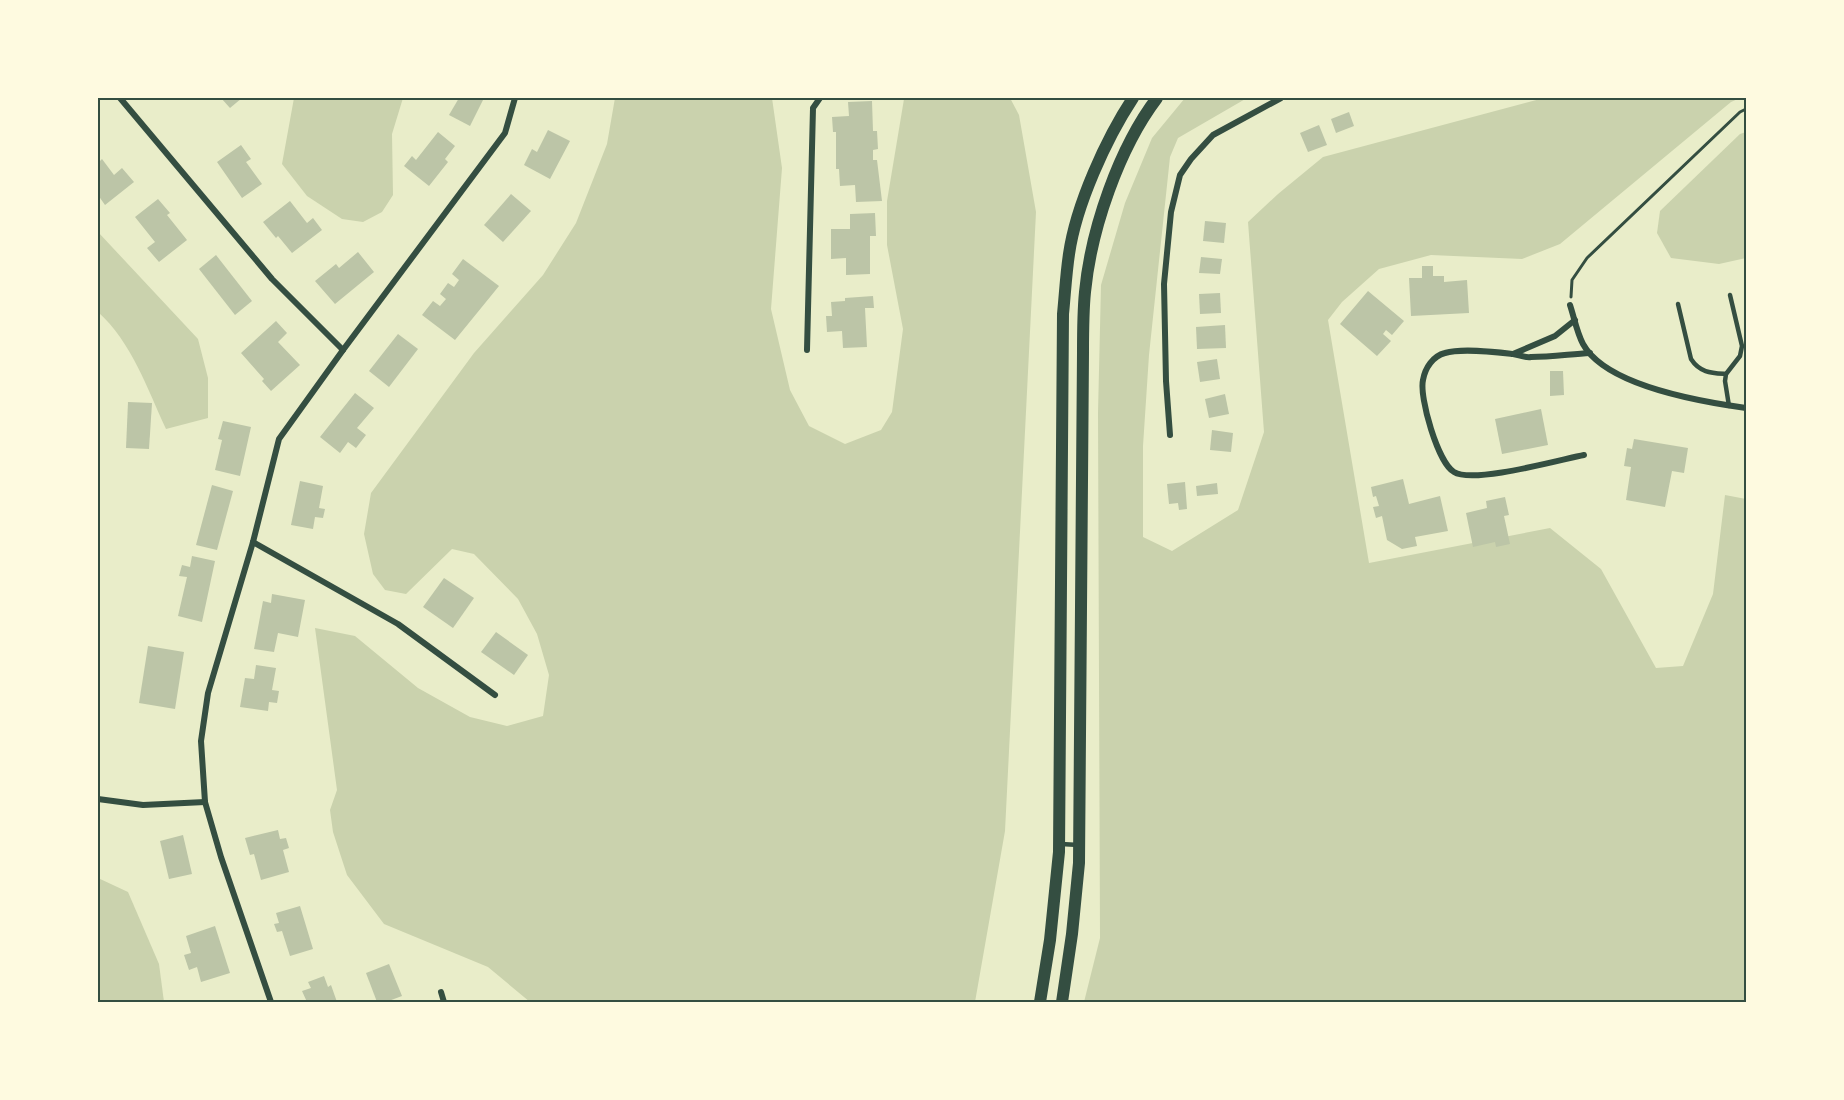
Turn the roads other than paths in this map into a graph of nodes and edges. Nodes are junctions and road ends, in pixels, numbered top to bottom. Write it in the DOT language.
graph roads {
  1 [pos="120,98"];
  2 [pos="515,98"];
  3 [pos="820,98"];
  4 [pos="1133,98"];
  5 [pos="1157,98"];
  6 [pos="1281,98"];
  7 [pos="1730,295"];
  8 [pos="1678,304"];
  9 [pos="1570,305"];
  10 [pos="1575,320"];
  11 [pos="343,350"];
  12 [pos="807,350"];
  13 [pos="1590,352"];
  14 [pos="1512,354"];
  15 [pos="1726,374"];
  16 [pos="1729,406"];
  17 [pos="1746,408"];
  18 [pos="1170,435"];
  19 [pos="1584,455"];
  20 [pos="253,542"];
  21 [pos="495,695"];
  22 [pos="98,799"];
  23 [pos="205,802"];
  24 [pos="1059,844"];
  25 [pos="1079,845"];
  26 [pos="441,992"];
  27 [pos="271,1002"];
  28 [pos="444,1002"];
  29 [pos="1040,1002"];
  30 [pos="1062,1002"];
  1 -- 11 [label="street"];
  2 -- 11 [label="street"];
  3 -- 12 [label="street"];
  4 -- 24 [label="main road"];
  5 -- 25 [label="main road"];
  6 -- 18 [label="street"];
  7 -- 15 [label="lane"];
  8 -- 15 [label="lane"];
  9 -- 10 [label="street"];
  10 -- 13 [label="street"];
  10 -- 14 [label="street"];
  11 -- 20 [label="street"];
  13 -- 14 [label="street"];
  13 -- 16 [label="street"];
  14 -- 19 [label="street"];
  15 -- 16 [label="lane"];
  16 -- 17 [label="street"];
  20 -- 21 [label="street"];
  20 -- 23 [label="street"];
  22 -- 23 [label="street"];
  23 -- 27 [label="street"];
  24 -- 25 [label="lane"];
  24 -- 29 [label="main road"];
  25 -- 30 [label="main road"];
  26 -- 28 [label="street"];
}
